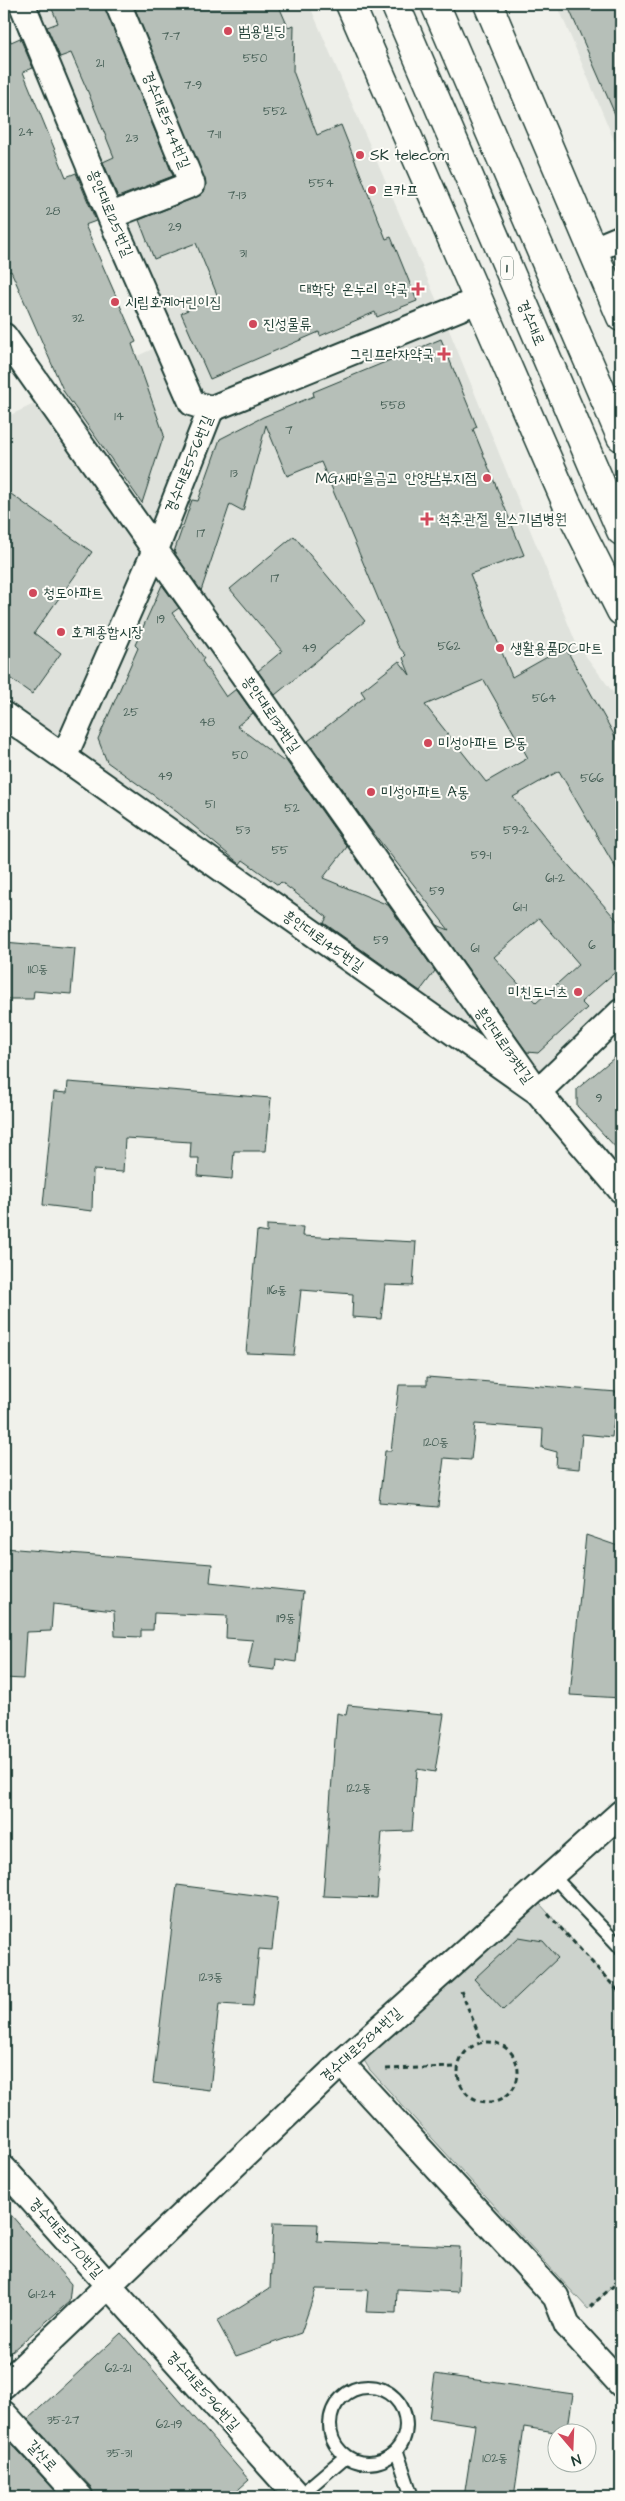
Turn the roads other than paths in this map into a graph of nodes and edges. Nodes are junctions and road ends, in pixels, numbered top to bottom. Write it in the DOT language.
graph roads {
  1 [pos="22,4"];
  2 [pos="118,4"];
  3 [pos="350,4"];
  4 [pos="395,4"];
  5 [pos="435,4"];
  6 [pos="488,4"];
  7 [pos="110,216"];
  8 [pos="621,238"];
  9 [pos="592,250"];
  10 [pos="479,300"];
  11 [pos="621,316"];
  12 [pos="4,336"];
  13 [pos="211,409"];
  14 [pos="621,437"];
  15 [pos="621,531"];
  16 [pos="155,551"];
  17 [pos="621,611"];
  18 [pos="4,715"];
  19 [pos="64,757"];
  20 [pos="621,1012"];
  21 [pos="538,1092"];
  22 [pos="621,1190"];
  23 [pos="621,1813"];
  24 [pos="552,1875"];
  25 [pos="621,1948"];
  26 [pos="341,2063"];
  27 [pos="4,2169"];
  28 [pos="108,2285"];
  29 [pos="4,2384"];
  30 [pos="621,2384"];
  31 [pos="4,2414"];
  32 [pos="397,2452"];
  33 [pos="345,2457"];
  34 [pos="80,2497"];
  35 [pos="298,2497"];
  36 [pos="412,2497"];
  1 -- 7 [label="street, 흥안대로125번길"];
  2 -- 7 [label="street, 경수대로544번길"];
  3 -- 10 [label="main road"];
  4 -- 15 [label="main road, 경수대로 / 1"];
  5 -- 14 [label="main road"];
  6 -- 9 [label="main road"];
  7 -- 13 [label="street, 흥안대로125번길"];
  8 -- 9 [label="street"];
  9 -- 11 [label="main road"];
  10 -- 13 [label="street, 경수대로556번길"];
  10 -- 17 [label="main road"];
  12 -- 16 [label="street, 흥안대로133번길"];
  13 -- 16 [label="street, 경수대로556번길"];
  16 -- 19 [label="street, 경수대로556번길"];
  16 -- 21 [label="street, 흥안대로133번길"];
  18 -- 19 [label="street, 흥안대로145번길"];
  19 -- 21 [label="street, 흥안대로145번길"];
  20 -- 21 [label="street"];
  21 -- 22 [label="street, 흥안대로145번길"];
  23 -- 24 [label="street, 경수대로584번길"];
  24 -- 25 [label="lane"];
  24 -- 26 [label="street, 경수대로584번길"];
  26 -- 28 [label="street, 경수대로584번길"];
  26 -- 30 [label="street"];
  27 -- 28 [label="street, 경수대로570번길"];
  28 -- 29 [label="street, 경수대로584번길"];
  28 -- 35 [label="street, 경수대로596번길"];
  31 -- 34 [label="street, 갈산로"];
  32 -- 33 [label="lane"];
  32 -- 33 [label="lane"];
  32 -- 36 [label="lane"];
  33 -- 35 [label="lane"];
}
